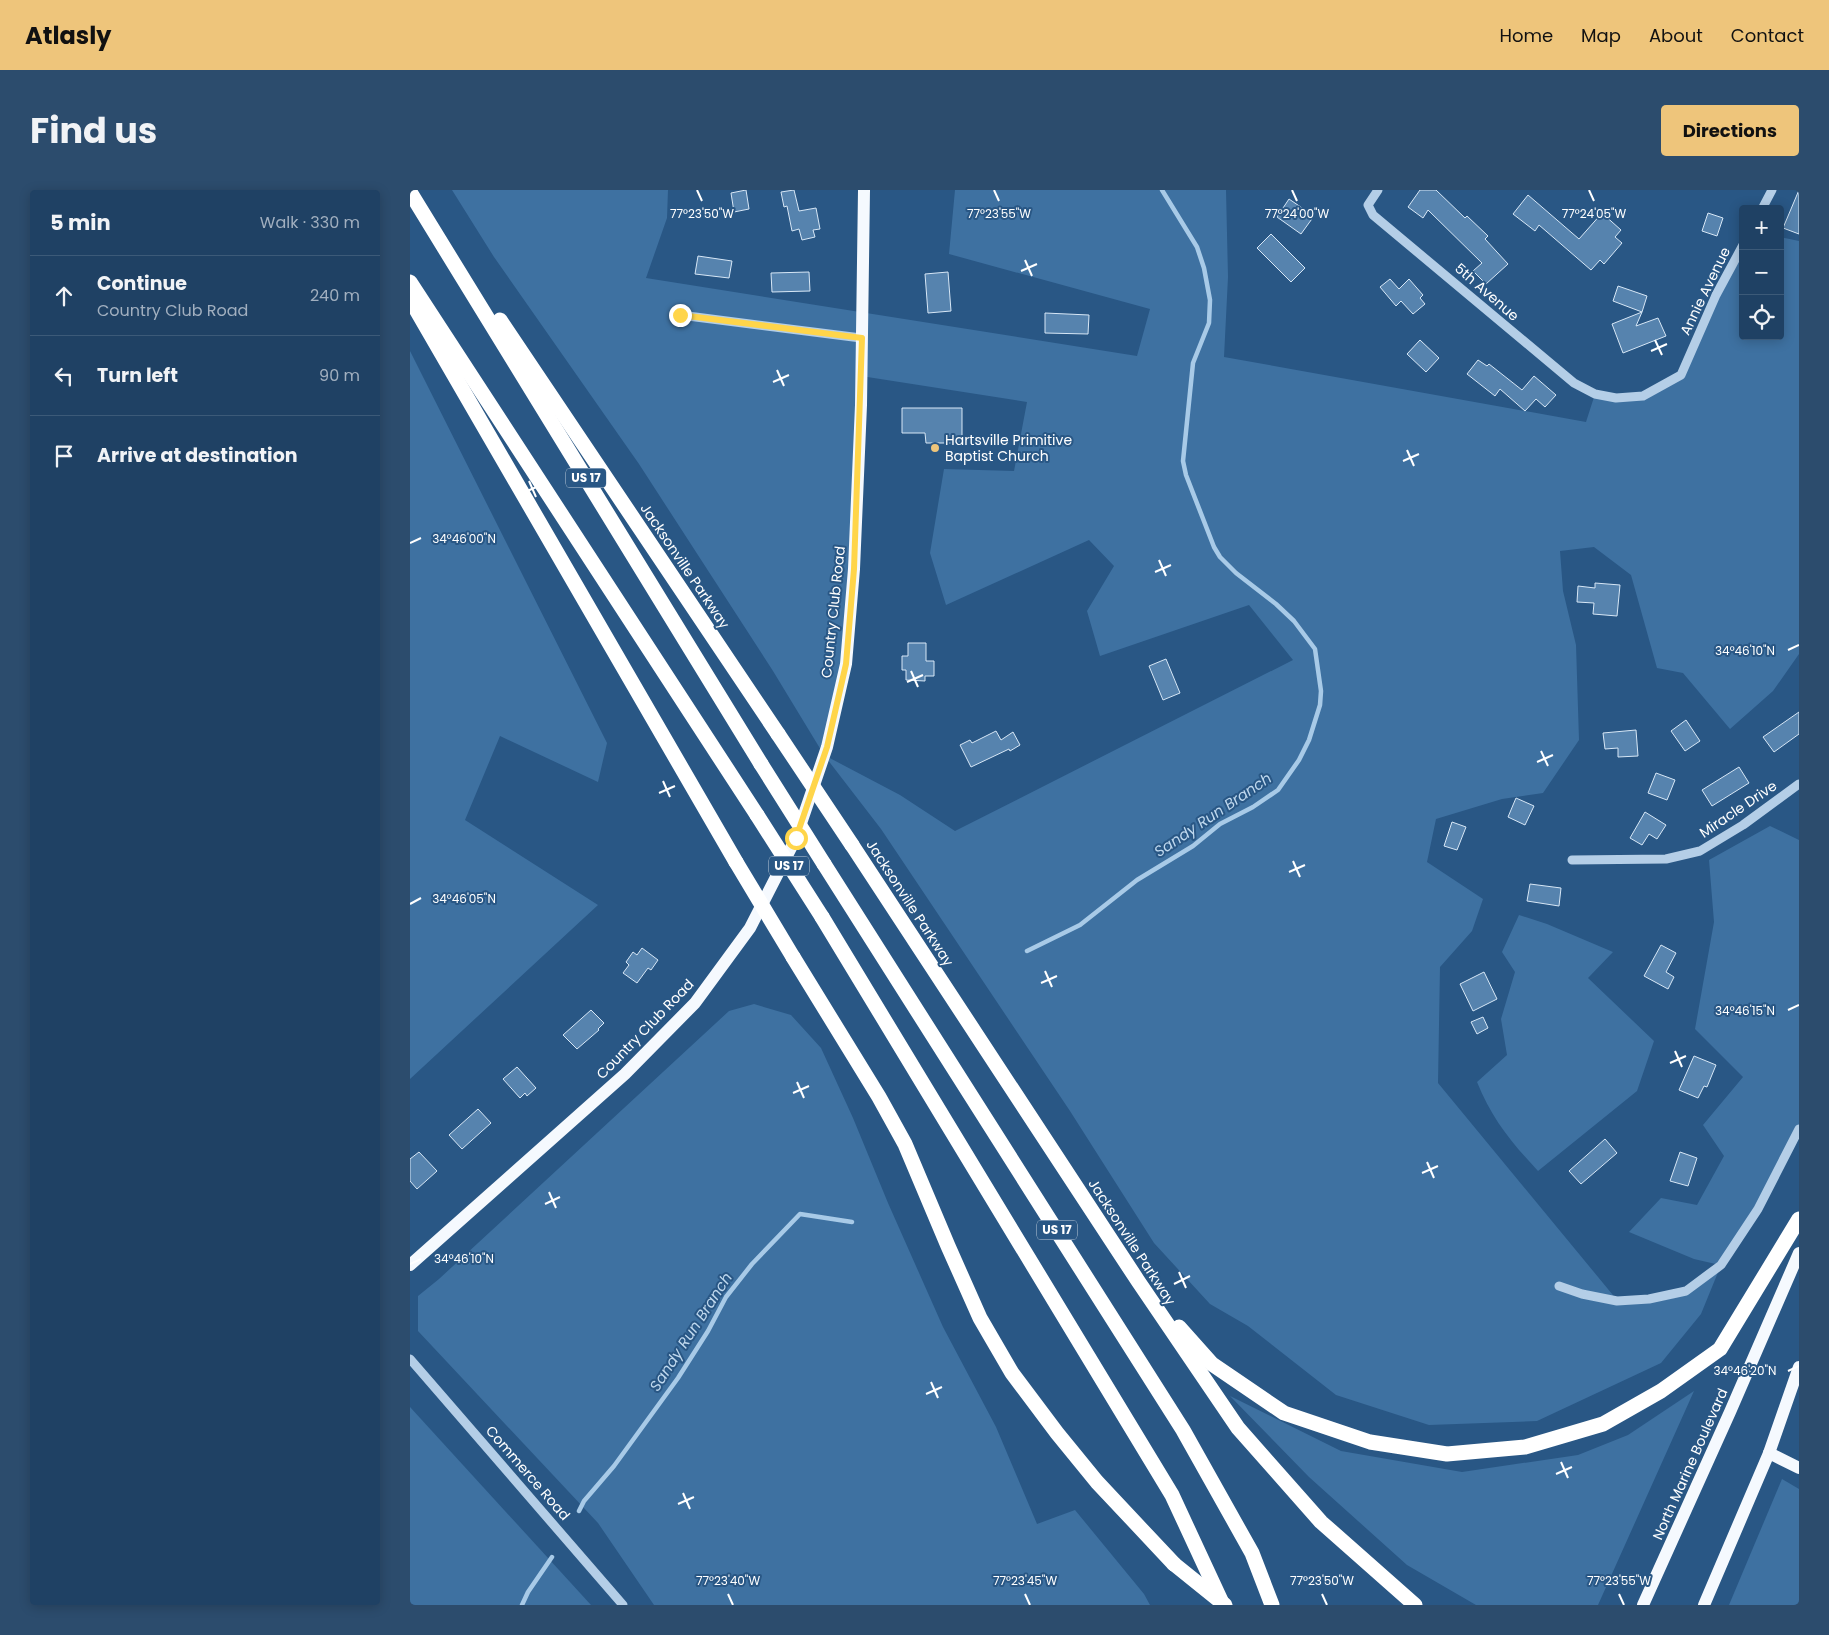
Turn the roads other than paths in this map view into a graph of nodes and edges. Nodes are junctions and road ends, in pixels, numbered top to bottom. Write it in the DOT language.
graph roads {
  1 [pos="864,190"];
  2 [pos="1378,190"];
  3 [pos="1772,190"];
  4 [pos="411,191"];
  5 [pos="1764,205"];
  6 [pos="1740,250"];
  7 [pos="410,282"];
  8 [pos="410,299"];
  9 [pos="680,315"];
  10 [pos="862,338"];
  11 [pos="1595,394"];
  12 [pos="1799,784"];
  13 [pos="1572,860"];
  14 [pos="1799,1128"];
  15 [pos="1799,1219"];
  16 [pos="1799,1253"];
  17 [pos="410,1265"];
  18 [pos="1138,1281"];
  19 [pos="1559,1286"];
  20 [pos="410,1359"];
  21 [pos="1799,1367"];
  22 [pos="1769,1453"];
  23 [pos="1799,1468"];
  24 [pos="623,1605"];
  25 [pos="1224,1605"];
  26 [pos="1272,1605"];
  27 [pos="1415,1605"];
  28 [pos="1643,1605"];
  29 [pos="1704,1605"];
  1 -- 10 [label="main road, Country Club Road"];
  2 -- 11 [label="street, 5th Avenue"];
  3 -- 5 [label="street"];
  4 -- 18 [label="highway, Jacksonville Parkway, bridge"];
  4 -- 26 [label="highway, US 17, bridge"];
  6 -- 11 [label="street, Annie Avenue"];
  7 -- 25 [label="highway, US 17, bridge"];
  8 -- 25 [label="highway, bridge"];
  9 -- 10 [label="street"];
  10 -- 17 [label="main road, Country Club Road"];
  12 -- 13 [label="street, Miracle Drive"];
  14 -- 19 [label="street"];
  15 -- 18 [label="highway"];
  16 -- 28 [label="main road, North Marine Boulevard"];
  18 -- 27 [label="highway, Jacksonville Parkway"];
  20 -- 24 [label="street, Commerce Road"];
  21 -- 22 [label="main road"];
  22 -- 23 [label="main road"];
  22 -- 29 [label="main road"];
}
